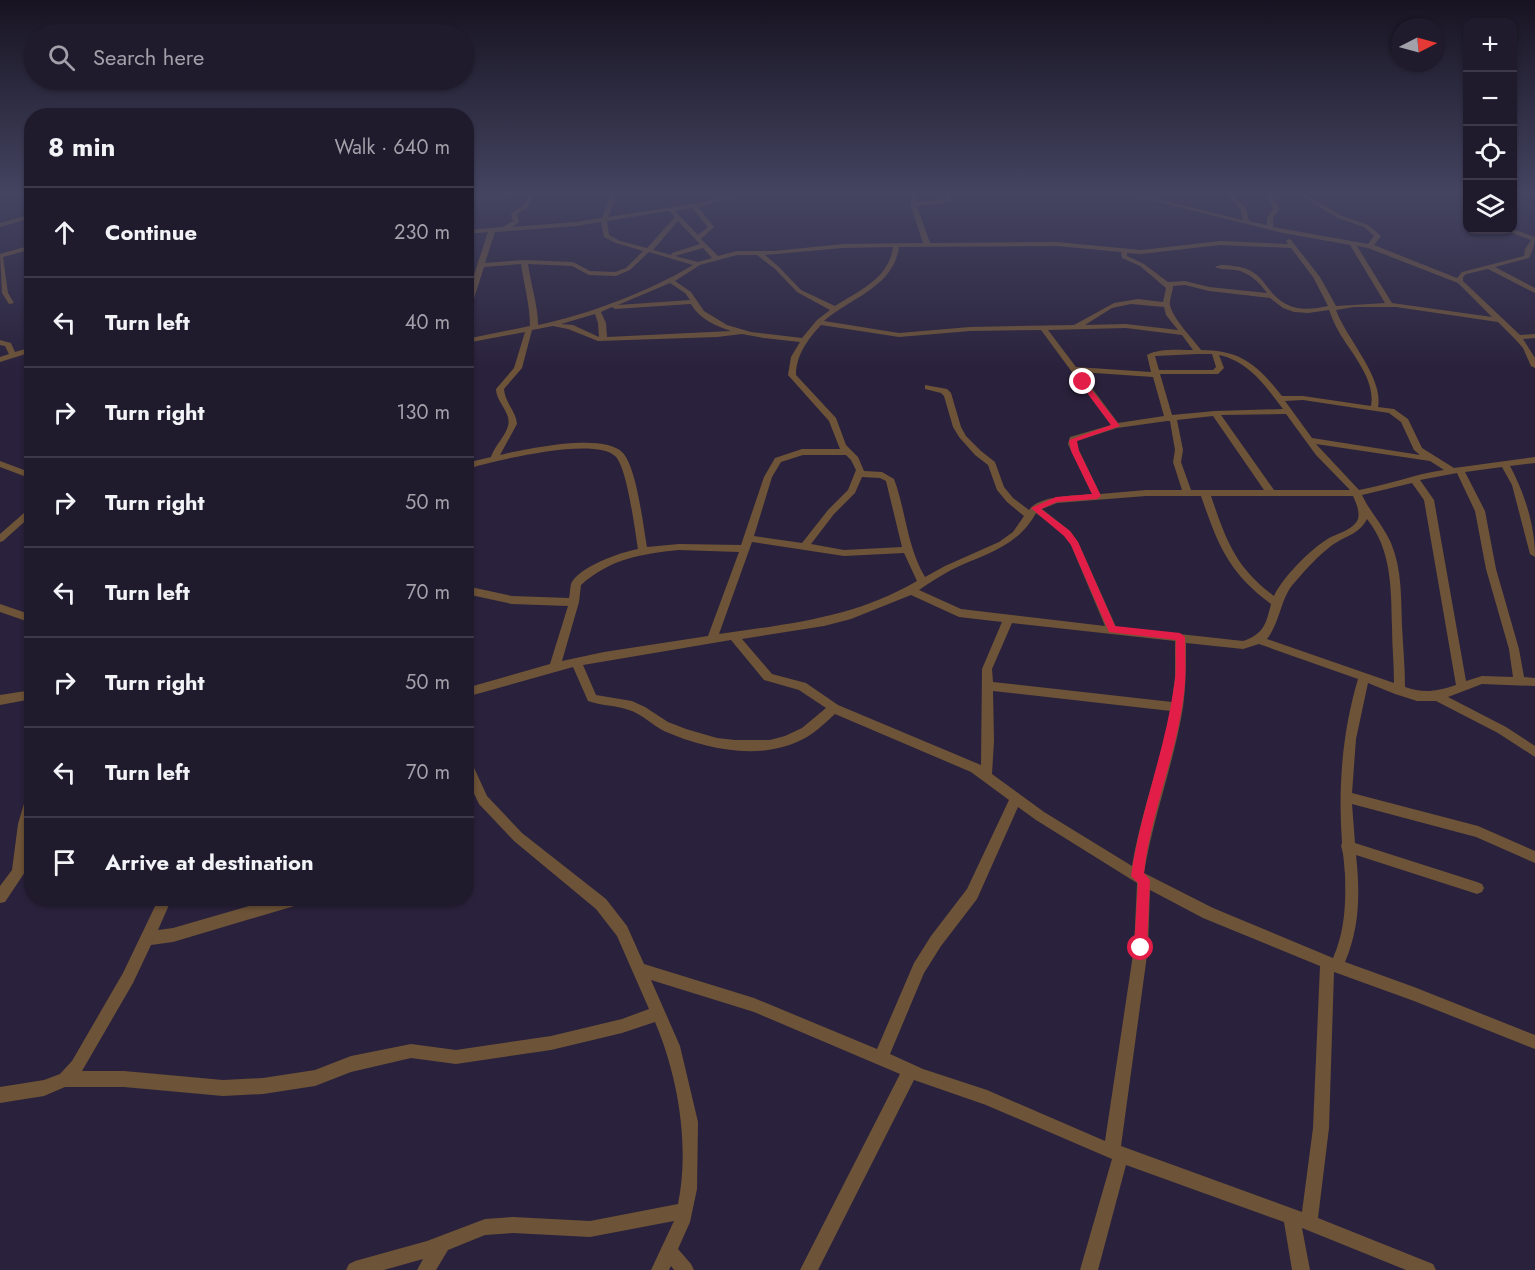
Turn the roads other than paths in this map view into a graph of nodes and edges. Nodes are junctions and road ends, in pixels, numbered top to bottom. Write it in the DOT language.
graph roads {
  1 [pos="19,251"];
  2 [pos="485,251"];
  3 [pos="646,251"];
  4 [pos="653,251"];
  5 [pos="690,251"];
  6 [pos="710,251"];
  7 [pos="785,251"];
  8 [pos="895,251"];
  9 [pos="1124,251"];
  10 [pos="1143,251"];
  11 [pos="1159,251"];
  12 [pos="1296,251"];
  13 [pos="1358,251"];
  14 [pos="1383,251"];
  15 [pos="1528,251"];
  16 [pos="759,254"];
  17 [pos="670,255"];
  18 [pos="716,258"];
  19 [pos="524,262"];
  20 [pos="698,264"];
  21 [pos="480,266"];
  22 [pos="474,267"];
  23 [pos="1218,267"];
  24 [pos="1489,267"];
  25 [pos="669,280"];
  26 [pos="474,282"];
  27 [pos="1460,282"];
  28 [pos="1167,284"];
  29 [pos="1535,291"];
  30 [pos="1271,296"];
  31 [pos="693,302"];
  32 [pos="11,303"];
  33 [pos="1389,304"];
  34 [pos="1166,305"];
  35 [pos="1333,308"];
  36 [pos="601,309"];
  37 [pos="834,309"];
  38 [pos="1501,320"];
  39 [pos="820,323"];
  40 [pos="551,324"];
  41 [pos="532,328"];
  42 [pos="1065,328"];
  43 [pos="1044,329"];
  44 [pos="741,332"];
  45 [pos="1186,333"];
  46 [pos="1535,336"];
  47 [pos="1518,337"];
  48 [pos="474,339"];
  49 [pos="603,339"];
  50 [pos="805,340"];
  51 [pos="0,342"];
  52 [pos="24,352"];
  53 [pos="1200,353"];
  54 [pos="1215,353"];
  55 [pos="13,355"];
  56 [pos="0,360"];
  57 [pos="1535,366"];
  58 [pos="1074,369"];
  59 [pos="1156,373"];
  60 [pos="928,387"];
  61 [pos="1278,399"];
  62 [pos="1374,408"];
  63 [pos="1289,411"];
  64 [pos="1215,413"];
  65 [pos="1171,418"];
  66 [pos="1116,426"];
  67 [pos="1309,440"];
  68 [pos="848,452"];
  69 [pos="495,458"];
  70 [pos="1535,460"];
  71 [pos="1434,461"];
  72 [pos="0,464"];
  73 [pos="474,464"];
  74 [pos="1505,465"];
  75 [pos="10,468"];
  76 [pos="1456,471"];
  77 [pos="0,472"];
  78 [pos="24,473"];
  79 [pos="859,474"];
  80 [pos="1413,479"];
  81 [pos="1205,492"];
  82 [pos="1271,492"];
  83 [pos="1186,493"];
  84 [pos="1357,493"];
  85 [pos="1097,496"];
  86 [pos="1362,507"];
  87 [pos="1032,512"];
  88 [pos="24,516"];
  89 [pos="749,538"];
  90 [pos="0,539"];
  91 [pos="804,547"];
  92 [pos="744,549"];
  93 [pos="906,550"];
  94 [pos="643,552"];
  95 [pos="1535,554"];
  96 [pos="923,583"];
  97 [pos="910,590"];
  98 [pos="474,592"];
  99 [pos="574,602"];
  100 [pos="1277,603"];
  101 [pos="0,608"];
  102 [pos="24,616"];
  103 [pos="1008,619"];
  104 [pos="1112,629"];
  105 [pos="733,635"];
  106 [pos="1180,637"];
  107 [pos="712,638"];
  108 [pos="1259,640"];
  109 [pos="576,662"];
  110 [pos="555,667"];
  111 [pos="1364,676"];
  112 [pos="1519,680"];
  113 [pos="1535,682"];
  114 [pos="986,686"];
  115 [pos="1462,687"];
  116 [pos="474,691"];
  117 [pos="1399,691"];
  118 [pos="24,696"];
  119 [pos="1437,696"];
  120 [pos="0,700"];
  121 [pos="1176,707"];
  122 [pos="834,708"];
  123 [pos="1535,752"];
  124 [pos="986,777"];
  125 [pos="474,780"];
  126 [pos="1346,797"];
  127 [pos="1016,799"];
  128 [pos="24,824"];
  129 [pos="1347,846"];
  130 [pos="1535,857"];
  131 [pos="1141,878"];
  132 [pos="1477,888"];
  133 [pos="0,897"];
  134 [pos="162,906"];
  135 [pos="273,906"];
  136 [pos="146,939"];
  137 [pos="1331,964"];
  138 [pos="641,970"];
  139 [pos="659,1013"];
  140 [pos="1535,1042"];
  141 [pos="881,1058"];
  142 [pos="910,1071"];
  143 [pos="65,1079"];
  144 [pos="0,1095"];
  145 [pos="1117,1153"];
  146 [pos="684,1211"];
  147 [pos="1291,1216"];
  148 [pos="1309,1223"];
  149 [pos="442,1243"];
  150 [pos="669,1251"];
  151 [pos="355,1270"];
  152 [pos="426,1270"];
  153 [pos="660,1270"];
  154 [pos="685,1270"];
  155 [pos="809,1270"];
  156 [pos="1089,1270"];
  157 [pos="1301,1270"];
  158 [pos="1427,1270"];
  1 -- 32 [label="street"];
  2 -- 21 [label="street"];
  3 -- 19 [label="street"];
  4 -- 17 [label="street"];
  5 -- 17 [label="street"];
  6 -- 18 [label="street"];
  7 -- 16 [label="street"];
  8 -- 37 [label="street"];
  9 -- 28 [label="street"];
  10 -- 11 [label="street"];
  12 -- 35 [label="street"];
  13 -- 33 [label="street"];
  14 -- 27 [label="street"];
  15 -- 24 [label="street"];
  16 -- 18 [label="street"];
  16 -- 37 [label="street"];
  17 -- 20 [label="street"];
  18 -- 20 [label="street"];
  19 -- 21 [label="street"];
  19 -- 41 [label="street"];
  20 -- 25 [label="street"];
  21 -- 22 [label="street"];
  21 -- 26 [label="street"];
  23 -- 30 [label="street"];
  24 -- 27 [label="street"];
  24 -- 29 [label="street"];
  25 -- 31 [label="street"];
  25 -- 36 [label="street"];
  27 -- 38 [label="street"];
  28 -- 30 [label="street"];
  28 -- 34 [label="street"];
  30 -- 35 [label="street"];
  31 -- 36 [label="street"];
  31 -- 44 [label="street"];
  33 -- 35 [label="street"];
  33 -- 38 [label="street"];
  34 -- 42 [label="street"];
  34 -- 45 [label="street"];
  35 -- 62 [label="street"];
  36 -- 40 [label="street"];
  36 -- 49 [label="street"];
  37 -- 39 [label="street"];
  38 -- 47 [label="street"];
  39 -- 43 [label="street"];
  39 -- 50 [label="street"];
  40 -- 41 [label="street"];
  40 -- 49 [label="street"];
  41 -- 48 [label="street"];
  41 -- 69 [label="street"];
  42 -- 43 [label="street"];
  42 -- 45 [label="street"];
  43 -- 58 [label="street"];
  44 -- 49 [label="street"];
  44 -- 50 [label="street"];
  45 -- 53 [label="street"];
  46 -- 47 [label="street"];
  47 -- 57 [label="street"];
  50 -- 68 [label="street"];
  51 -- 55 [label="street"];
  52 -- 55 [label="street"];
  53 -- 54 [label="street"];
  53 -- 59 [label="street"];
  54 -- 59 [label="street"];
  54 -- 61 [label="street"];
  55 -- 56 [label="street"];
  58 -- 59 [label="street"];
  58 -- 66 [label="street"];
  59 -- 65 [label="street"];
  60 -- 87 [label="street"];
  61 -- 62 [label="street"];
  61 -- 63 [label="street"];
  62 -- 71 [label="street"];
  63 -- 64 [label="street"];
  63 -- 67 [label="street"];
  64 -- 65 [label="street"];
  64 -- 82 [label="street"];
  65 -- 66 [label="street"];
  65 -- 83 [label="street"];
  66 -- 85 [label="street"];
  67 -- 71 [label="street"];
  67 -- 84 [label="street"];
  68 -- 79 [label="street"];
  68 -- 89 [label="street"];
  69 -- 73 [label="street"];
  69 -- 94 [label="street"];
  70 -- 74 [label="street"];
  71 -- 76 [label="street"];
  72 -- 75 [label="street"];
  74 -- 76 [label="street"];
  74 -- 95 [label="street"];
  75 -- 77 [label="street"];
  75 -- 78 [label="street"];
  76 -- 80 [label="street"];
  76 -- 112 [label="street"];
  79 -- 91 [label="street"];
  79 -- 93 [label="street"];
  80 -- 84 [label="street"];
  80 -- 115 [label="street"];
  81 -- 82 [label="street"];
  81 -- 83 [label="street"];
  81 -- 100 [label="street"];
  82 -- 84 [label="street"];
  83 -- 85 [label="street"];
  84 -- 86 [label="street"];
  85 -- 87 [label="street"];
  86 -- 100 [label="street"];
  86 -- 117 [label="street"];
  87 -- 96 [label="street"];
  87 -- 104 [label="street"];
  88 -- 90 [label="street"];
  89 -- 91 [label="street"];
  89 -- 92 [label="street"];
  91 -- 93 [label="street"];
  92 -- 94 [label="street"];
  92 -- 107 [label="street"];
  93 -- 96 [label="street"];
  94 -- 99 [label="street"];
  96 -- 97 [label="street"];
  97 -- 103 [label="street"];
  97 -- 105 [label="street"];
  98 -- 99 [label="street"];
  99 -- 110 [label="street"];
  100 -- 108 [label="street"];
  101 -- 102 [label="street"];
  103 -- 104 [label="street"];
  103 -- 114 [label="street"];
  104 -- 106 [label="street"];
  105 -- 107 [label="street"];
  105 -- 122 [label="street"];
  106 -- 108 [label="street"];
  106 -- 121 [label="street"];
  107 -- 109 [label="street"];
  108 -- 111 [label="street"];
  109 -- 110 [label="street"];
  109 -- 122 [label="street"];
  110 -- 116 [label="street"];
  111 -- 117 [label="street"];
  111 -- 126 [label="street"];
  112 -- 113 [label="street"];
  112 -- 115 [label="street"];
  114 -- 121 [label="street"];
  114 -- 124 [label="street"];
  115 -- 119 [label="street"];
  117 -- 119 [label="street"];
  118 -- 120 [label="street"];
  119 -- 123 [label="street"];
  121 -- 131 [label="street"];
  122 -- 124 [label="street"];
  124 -- 127 [label="street"];
  125 -- 138 [label="street"];
  126 -- 129 [label="street"];
  126 -- 130 [label="street"];
  127 -- 131 [label="street"];
  127 -- 141 [label="street"];
  128 -- 133 [label="street"];
  129 -- 132 [label="street"];
  129 -- 137 [label="street"];
  131 -- 137 [label="street"];
  131 -- 145 [label="street"];
  134 -- 136 [label="street"];
  135 -- 136 [label="street"];
  136 -- 143 [label="street"];
  137 -- 140 [label="street"];
  137 -- 148 [label="street"];
  138 -- 139 [label="street"];
  138 -- 141 [label="street"];
  139 -- 143 [label="street"];
  139 -- 146 [label="street"];
  141 -- 142 [label="street"];
  142 -- 145 [label="street"];
  142 -- 155 [label="street"];
  143 -- 144 [label="street"];
  145 -- 147 [label="street"];
  145 -- 156 [label="street"];
  146 -- 149 [label="street"];
  146 -- 150 [label="street"];
  147 -- 148 [label="street"];
  147 -- 157 [label="street"];
  148 -- 158 [label="street"];
  149 -- 151 [label="street"];
  149 -- 152 [label="street"];
  150 -- 153 [label="street"];
  150 -- 154 [label="street"];
}
